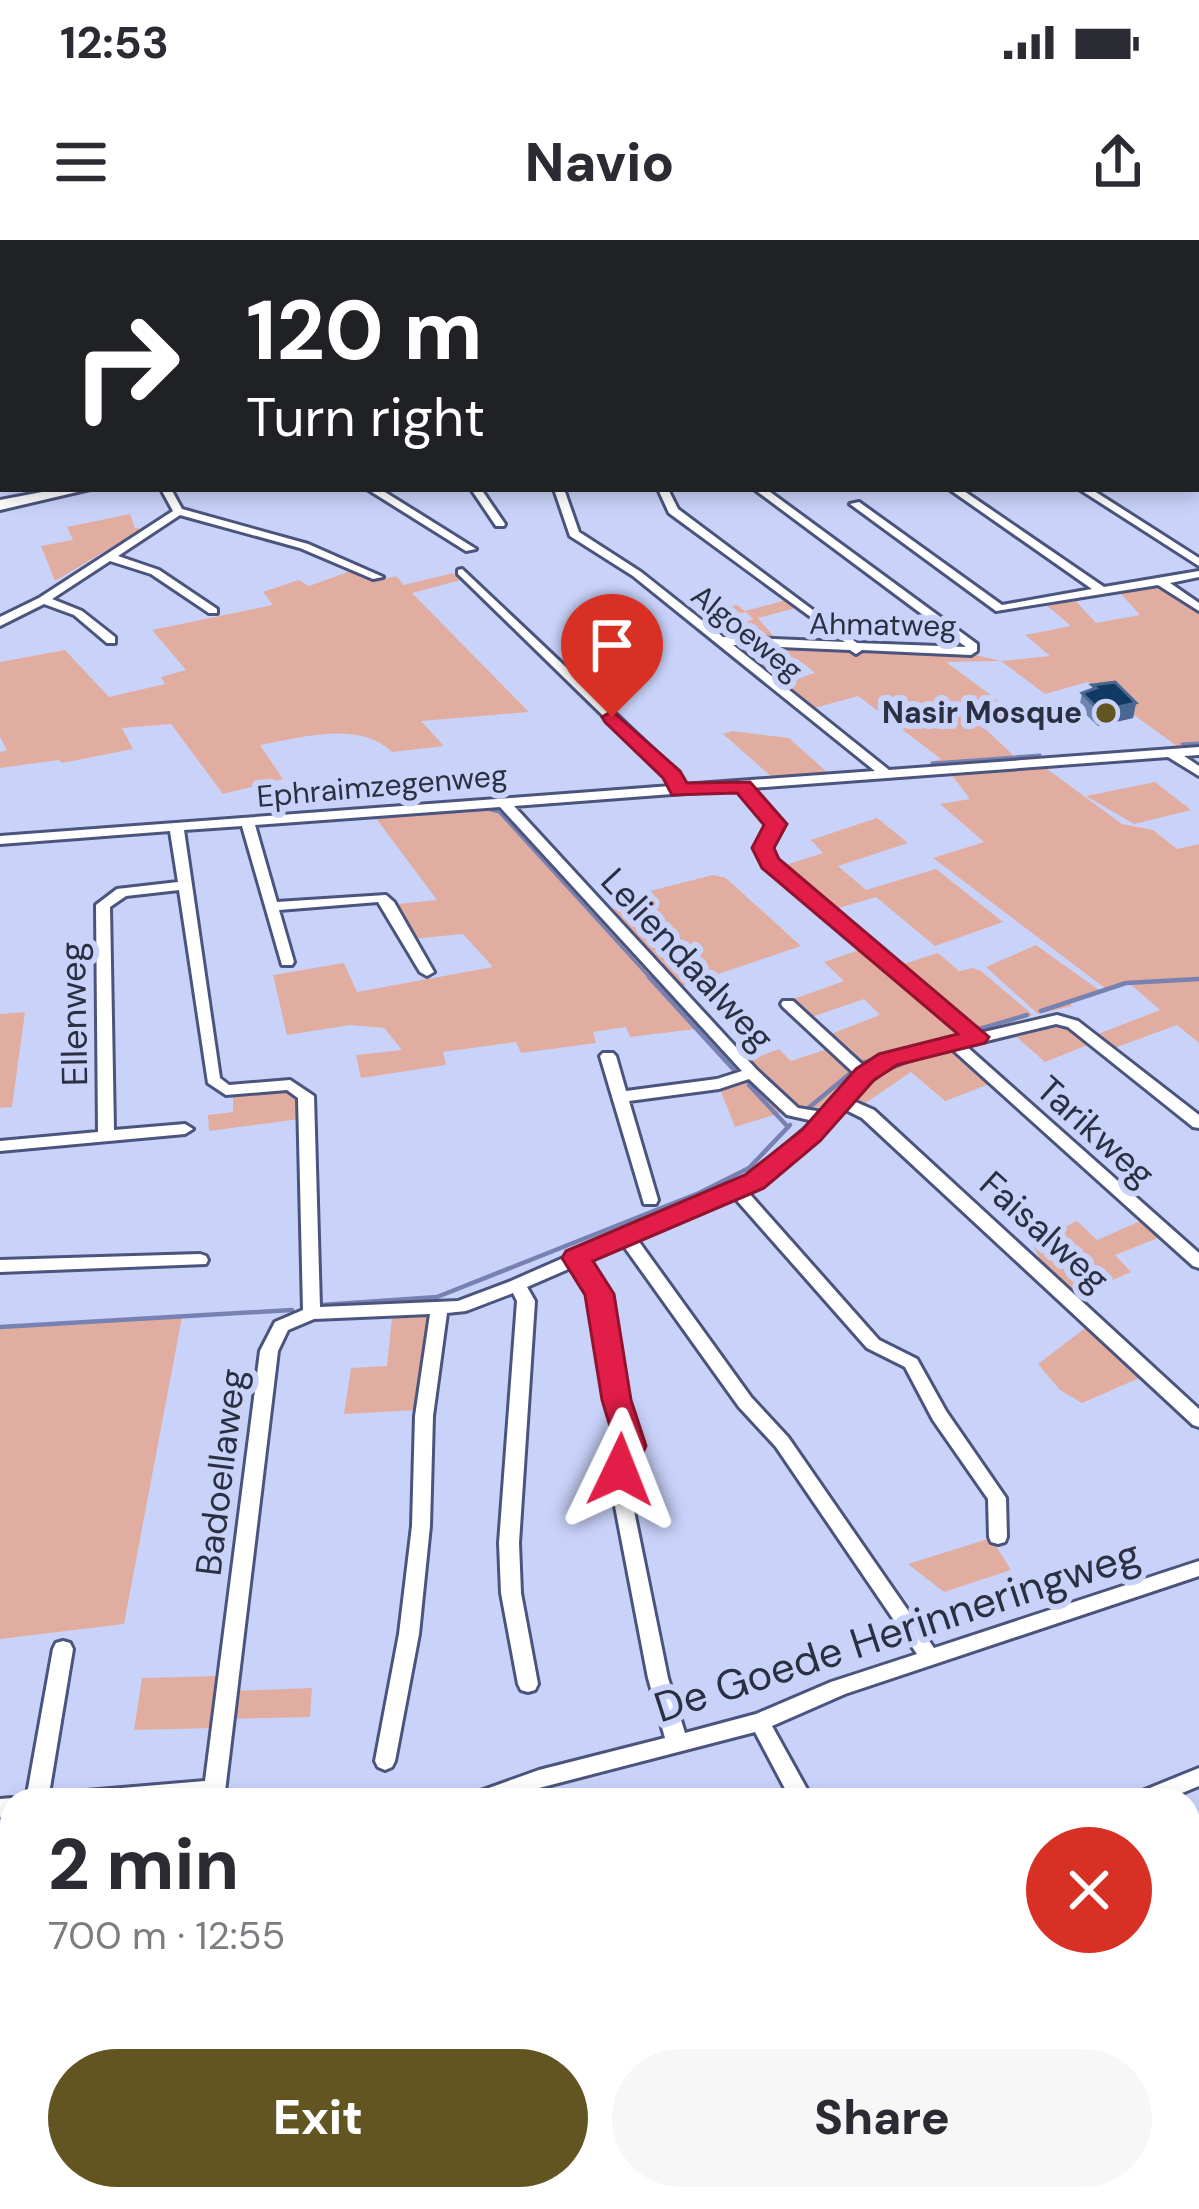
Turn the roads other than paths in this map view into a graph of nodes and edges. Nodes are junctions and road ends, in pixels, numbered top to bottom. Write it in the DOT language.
graph roads {
  1 [pos="52,492"];
  2 [pos="168,492"];
  3 [pos="377,492"];
  4 [pos="478,492"];
  5 [pos="560,492"];
  6 [pos="664,492"];
  7 [pos="763,492"];
  8 [pos="959,492"];
  9 [pos="1089,492"];
  10 [pos="0,505"];
  11 [pos="855,505"];
  12 [pos="175,514"];
  13 [pos="500,524"];
  14 [pos="470,549"];
  15 [pos="109,557"];
  16 [pos="1199,563"];
  17 [pos="462,572"];
  18 [pos="1199,574"];
  19 [pos="377,577"];
  20 [pos="1160,581"];
  21 [pos="1102,591"];
  22 [pos="43,600"];
  23 [pos="1199,608"];
  24 [pos="213,611"];
  25 [pos="0,622"];
  26 [pos="111,640"];
  27 [pos="722,641"];
  28 [pos="856,650"];
  29 [pos="1199,751"];
  30 [pos="1172,754"];
  31 [pos="1199,772"];
  32 [pos="886,774"];
  33 [pos="742,787"];
  34 [pos="679,790"];
  35 [pos="504,803"];
  36 [pos="248,824"];
  37 [pos="177,830"];
  38 [pos="0,840"];
  39 [pos="184,885"];
  40 [pos="274,906"];
  41 [pos="287,962"];
  42 [pos="427,972"];
  43 [pos="788,1004"];
  44 [pos="976,1037"];
  45 [pos="955,1044"];
  46 [pos="608,1056"];
  47 [pos="752,1073"];
  48 [pos="865,1075"];
  49 [pos="621,1097"];
  50 [pos="839,1101"];
  51 [pos="827,1118"];
  52 [pos="1199,1124"];
  53 [pos="185,1130"];
  54 [pos="106,1137"];
  55 [pos="0,1146"];
  56 [pos="737,1190"];
  57 [pos="650,1200"];
  58 [pos="626,1238"];
  59 [pos="576,1258"];
  60 [pos="200,1260"];
  61 [pos="1199,1262"];
  62 [pos="0,1266"];
  63 [pos="517,1285"];
  64 [pos="439,1309"];
  65 [pos="312,1313"];
  66 [pos="1199,1420"];
  67 [pos="998,1537"];
  68 [pos="1199,1568"];
  69 [pos="63,1649"];
  70 [pos="931,1659"];
  71 [pos="528,1684"];
  72 [pos="760,1722"];
  73 [pos="677,1742"];
  74 [pos="385,1760"];
  75 [pos="39,1788"];
  76 [pos="215,1788"];
  77 [pos="513,1788"];
  78 [pos="796,1788"];
  1 -- 10 [label="street"];
  2 -- 19 [label="street"];
  3 -- 14 [label="street"];
  4 -- 13 [label="street"];
  5 -- 27 [label="street, Algoeweg"];
  6 -- 28 [label="street"];
  7 -- 28 [label="street, Ahmatweg"];
  8 -- 21 [label="street"];
  9 -- 16 [label="street"];
  11 -- 21 [label="street"];
  12 -- 15 [label="street"];
  15 -- 22 [label="street"];
  15 -- 24 [label="street"];
  17 -- 34 [label="street"];
  18 -- 20 [label="street"];
  20 -- 21 [label="street"];
  20 -- 23 [label="street"];
  22 -- 25 [label="street"];
  22 -- 26 [label="street"];
  27 -- 28 [label="street, Ahmatweg"];
  27 -- 32 [label="street, Algoeweg"];
  29 -- 30 [label="street, Ephraimzegenweg"];
  30 -- 31 [label="street"];
  30 -- 32 [label="street, Ephraimzegenweg"];
  32 -- 33 [label="street, Ephraimzegenweg"];
  33 -- 34 [label="street, Ephraimzegenweg"];
  33 -- 44 [label="street"];
  34 -- 35 [label="street, Ephraimzegenweg"];
  35 -- 36 [label="street, Ephraimzegenweg"];
  35 -- 47 [label="street, Leliendaalweg"];
  36 -- 37 [label="street, Ephraimzegenweg"];
  36 -- 40 [label="street"];
  37 -- 38 [label="street, Ephraimzegenweg"];
  37 -- 39 [label="street"];
  39 -- 54 [label="street, Ellenweg"];
  39 -- 65 [label="street"];
  40 -- 41 [label="street"];
  40 -- 42 [label="street"];
  43 -- 48 [label="street"];
  44 -- 45 [label="street"];
  44 -- 52 [label="street"];
  45 -- 48 [label="street"];
  45 -- 61 [label="street, Tarikweg"];
  46 -- 49 [label="street"];
  47 -- 49 [label="street"];
  47 -- 51 [label="street, Leliendaalweg"];
  48 -- 50 [label="street"];
  49 -- 57 [label="street"];
  50 -- 51 [label="street"];
  50 -- 66 [label="street, Faisalweg"];
  51 -- 56 [label="street"];
  53 -- 54 [label="street"];
  54 -- 55 [label="street"];
  56 -- 58 [label="street"];
  56 -- 67 [label="street"];
  58 -- 59 [label="street"];
  58 -- 70 [label="street"];
  59 -- 63 [label="street"];
  59 -- 73 [label="street"];
  60 -- 62 [label="street"];
  63 -- 64 [label="street"];
  63 -- 71 [label="street"];
  64 -- 65 [label="street"];
  64 -- 74 [label="street"];
  65 -- 76 [label="street, Badoellaweg"];
  68 -- 70 [label="street, De Goede Herinneringweg"];
  69 -- 75 [label="street"];
  70 -- 72 [label="street, De Goede Herinneringweg"];
  72 -- 73 [label="street, De Goede Herinneringweg"];
  72 -- 78 [label="street"];
  73 -- 77 [label="street, De Goede Herinneringweg"];
}
